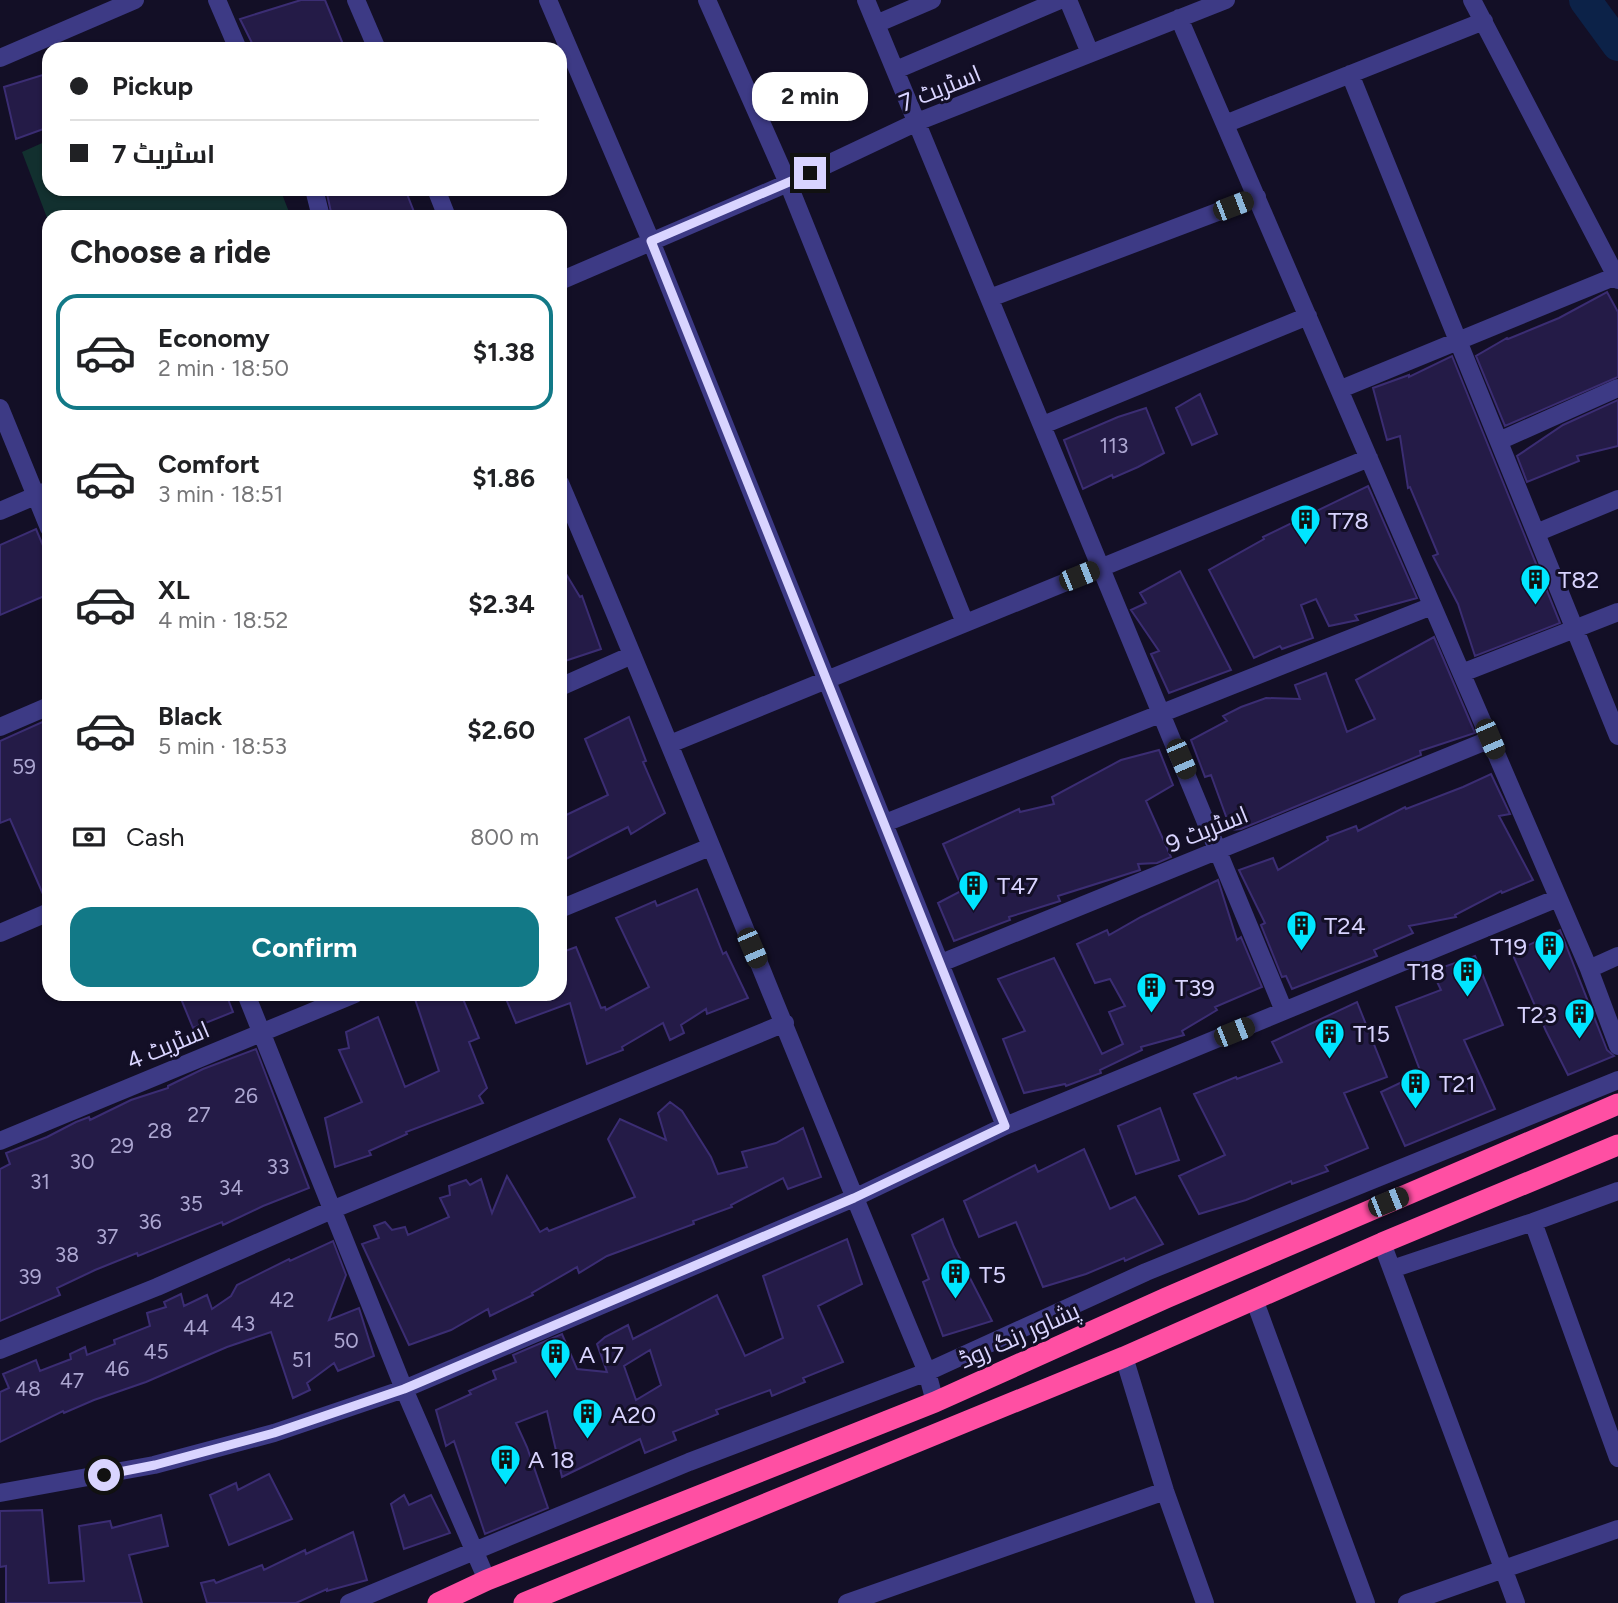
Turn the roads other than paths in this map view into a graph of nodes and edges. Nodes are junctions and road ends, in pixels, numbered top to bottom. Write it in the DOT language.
graph roads {
  1 [pos="135,0"];
  2 [pos="217,0"];
  3 [pos="356,0"];
  4 [pos="548,0"];
  5 [pos="707,0"];
  6 [pos="866,0"];
  7 [pos="932,0"];
  8 [pos="1060,0"];
  9 [pos="1068,0"];
  10 [pos="1226,0"];
  11 [pos="1472,0"];
  12 [pos="1180,18"];
  13 [pos="1484,21"];
  14 [pos="876,24"];
  15 [pos="235,42"];
  16 [pos="374,42"];
  17 [pos="566,42"];
  18 [pos="567,44"];
  19 [pos="1090,54"];
  20 [pos="0,58"];
  21 [pos="896,70"];
  22 [pos="1350,74"];
  23 [pos="917,122"];
  24 [pos="1225,124"];
  25 [pos="788,183"];
  26 [pos="1257,197"];
  27 [pos="651,241"];
  28 [pos="567,278"];
  29 [pos="1617,278"];
  30 [pos="990,298"];
  31 [pos="1308,316"];
  32 [pos="1458,341"];
  33 [pos="1618,388"];
  34 [pos="1341,389"];
  35 [pos="0,408"];
  36 [pos="1043,425"];
  37 [pos="1499,442"];
  38 [pos="1369,458"];
  39 [pos="42,491"];
  40 [pos="42,493"];
  41 [pos="1618,499"];
  42 [pos="567,503"];
  43 [pos="0,511"];
  44 [pos="1536,533"];
  45 [pos="1102,567"];
  46 [pos="1432,606"];
  47 [pos="1618,612"];
  48 [pos="965,623"];
  49 [pos="1575,629"];
  50 [pos="632,655"];
  51 [pos="1462,673"];
  52 [pos="825,680"];
  53 [pos="567,684"];
  54 [pos="42,709"];
  55 [pos="1162,713"];
  56 [pos="0,727"];
  57 [pos="1617,731"];
  58 [pos="1490,739"];
  59 [pos="670,744"];
  60 [pos="885,822"];
  61 [pos="710,847"];
  62 [pos="1219,850"];
  63 [pos="1558,898"];
  64 [pos="567,906"];
  65 [pos="42,915"];
  66 [pos="0,933"];
  67 [pos="1618,956"];
  68 [pos="941,963"];
  69 [pos="1589,969"];
  70 [pos="249,1001"];
  71 [pos="338,1001"];
  72 [pos="1284,1011"];
  73 [pos="785,1023"];
  74 [pos="262,1033"];
  75 [pos="1618,1046"];
  76 [pos="1618,1080"];
  77 [pos="1618,1104"];
  78 [pos="1005,1126"];
  79 [pos="0,1141"];
  80 [pos="1610,1149"];
  81 [pos="1618,1191"];
  82 [pos="854,1198"];
  83 [pos="334,1209"];
  84 [pos="1533,1222"];
  85 [pos="1382,1243"];
  86 [pos="1392,1269"];
  87 [pos="1166,1298"];
  88 [pos="1254,1300"];
  89 [pos="1179,1333"];
  90 [pos="0,1350"];
  91 [pos="1124,1357"];
  92 [pos="927,1372"];
  93 [pos="404,1389"];
  94 [pos="935,1402"];
  95 [pos="1618,1458"];
  96 [pos="1165,1491"];
  97 [pos="0,1493"];
  98 [pos="1618,1529"];
  99 [pos="476,1551"];
  100 [pos="1504,1569"];
  101 [pos="487,1580"];
  102 [pos="349,1603"];
  103 [pos="438,1603"];
  104 [pos="524,1603"];
  105 [pos="847,1603"];
  106 [pos="1205,1603"];
  107 [pos="1366,1603"];
  108 [pos="1407,1603"];
  109 [pos="1516,1603"];
  1 -- 20 [label="street"];
  2 -- 15 [label="street"];
  3 -- 16 [label="street"];
  4 -- 17 [label="street"];
  5 -- 25 [label="street"];
  6 -- 14 [label="street"];
  7 -- 14 [label="street"];
  8 -- 21 [label="street"];
  9 -- 19 [label="street"];
  10 -- 12 [label="street, اسٹریٹ 7"];
  11 -- 13 [label="street"];
  12 -- 19 [label="street, اسٹریٹ 7"];
  12 -- 24 [label="street"];
  13 -- 22 [label="street"];
  13 -- 29 [label="street"];
  14 -- 21 [label="street"];
  18 -- 27 [label="street"];
  19 -- 23 [label="street, اسٹریٹ 7"];
  21 -- 23 [label="street"];
  22 -- 24 [label="street"];
  22 -- 32 [label="street"];
  23 -- 25 [label="street, اسٹریٹ 7"];
  23 -- 30 [label="street"];
  24 -- 26 [label="street"];
  25 -- 27 [label="street, اسٹریٹ 7"];
  25 -- 48 [label="street"];
  26 -- 30 [label="street"];
  26 -- 31 [label="street"];
  27 -- 28 [label="street, اسٹریٹ 7"];
  27 -- 52 [label="street"];
  29 -- 32 [label="street"];
  30 -- 36 [label="street"];
  31 -- 34 [label="street"];
  31 -- 36 [label="street"];
  32 -- 34 [label="street"];
  32 -- 37 [label="street"];
  33 -- 37 [label="street"];
  34 -- 38 [label="street"];
  35 -- 39 [label="street"];
  36 -- 45 [label="street"];
  37 -- 44 [label="street"];
  38 -- 45 [label="street"];
  38 -- 46 [label="street"];
  40 -- 43 [label="street"];
  41 -- 44 [label="street"];
  42 -- 50 [label="street"];
  44 -- 49 [label="street"];
  45 -- 48 [label="street"];
  45 -- 55 [label="street"];
  46 -- 51 [label="street"];
  46 -- 55 [label="street"];
  47 -- 49 [label="street"];
  48 -- 52 [label="street"];
  49 -- 51 [label="street"];
  49 -- 57 [label="street"];
  50 -- 53 [label="street"];
  50 -- 59 [label="street"];
  51 -- 58 [label="street"];
  52 -- 59 [label="street"];
  52 -- 60 [label="street"];
  54 -- 56 [label="street"];
  55 -- 60 [label="street"];
  55 -- 62 [label="street"];
  58 -- 62 [label="street, اسٹریٹ 9"];
  58 -- 63 [label="street"];
  59 -- 61 [label="street"];
  60 -- 68 [label="street"];
  61 -- 64 [label="street"];
  61 -- 73 [label="street"];
  62 -- 68 [label="street, اسٹریٹ 9"];
  62 -- 72 [label="street"];
  63 -- 69 [label="street"];
  63 -- 72 [label="street"];
  65 -- 66 [label="street"];
  67 -- 69 [label="street"];
  68 -- 78 [label="street"];
  69 -- 75 [label="street"];
  70 -- 74 [label="street"];
  71 -- 74 [label="street, اسٹریٹ 4"];
  72 -- 78 [label="street"];
  73 -- 82 [label="street"];
  73 -- 83 [label="street"];
  74 -- 79 [label="street, اسٹریٹ 4"];
  74 -- 83 [label="street"];
  76 -- 92 [label="street"];
  77 -- 87 [label="highway, پشاور رنگ روڈ"];
  78 -- 82 [label="street"];
  80 -- 85 [label="highway"];
  81 -- 84 [label="street"];
  82 -- 92 [label="street"];
  82 -- 93 [label="street"];
  83 -- 90 [label="street"];
  83 -- 93 [label="street"];
  84 -- 86 [label="street"];
  84 -- 95 [label="street"];
  85 -- 86 [label="street"];
  85 -- 88 [label="highway"];
  86 -- 100 [label="street"];
  87 -- 89 [label="highway"];
  87 -- 94 [label="highway, پشاور رنگ روڈ"];
  88 -- 89 [label="highway"];
  88 -- 107 [label="street"];
  89 -- 91 [label="highway"];
  91 -- 96 [label="street"];
  91 -- 104 [label="highway"];
  92 -- 94 [label="street"];
  92 -- 99 [label="street"];
  93 -- 97 [label="street"];
  93 -- 99 [label="street"];
  94 -- 101 [label="highway, پشاور رنگ روڈ"];
  96 -- 105 [label="street"];
  96 -- 106 [label="street"];
  98 -- 100 [label="street"];
  99 -- 101 [label="street"];
  99 -- 102 [label="street"];
  100 -- 108 [label="street"];
  100 -- 109 [label="street"];
  101 -- 103 [label="highway, پشاور رنگ روڈ"];
}
